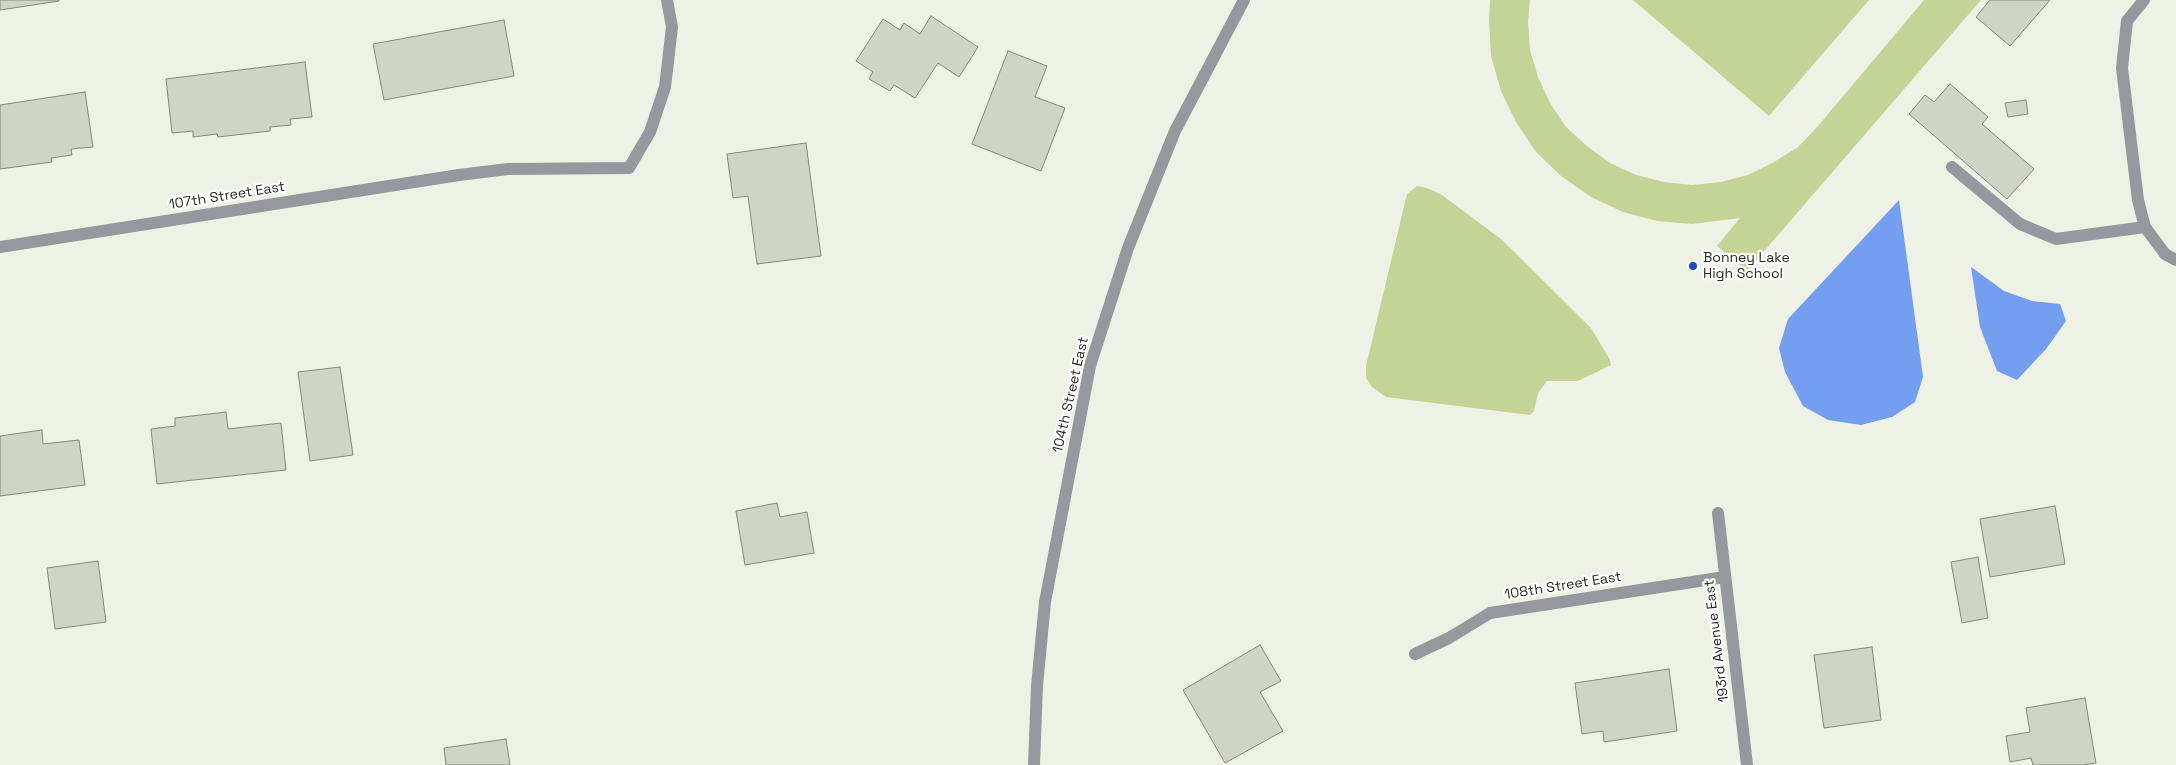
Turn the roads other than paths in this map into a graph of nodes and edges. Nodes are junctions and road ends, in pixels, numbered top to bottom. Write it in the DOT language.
graph roads {
  1 [pos="667,0"];
  2 [pos="1244,0"];
  3 [pos="2144,0"];
  4 [pos="1952,167"];
  5 [pos="2145,227"];
  6 [pos="0,247"];
  7 [pos="2176,260"];
  8 [pos="1718,513"];
  9 [pos="1724,577"];
  10 [pos="1415,654"];
  11 [pos="1034,765"];
  12 [pos="1747,765"];
  1 -- 6 [label="street, 107th Street East"];
  2 -- 11 [label="street, 104th Street East"];
  3 -- 5 [label="street"];
  4 -- 5 [label="street"];
  5 -- 7 [label="street"];
  8 -- 9 [label="street, 193rd Avenue East"];
  9 -- 10 [label="street, 108th Street East"];
  9 -- 12 [label="street, 193rd Avenue East"];
}
